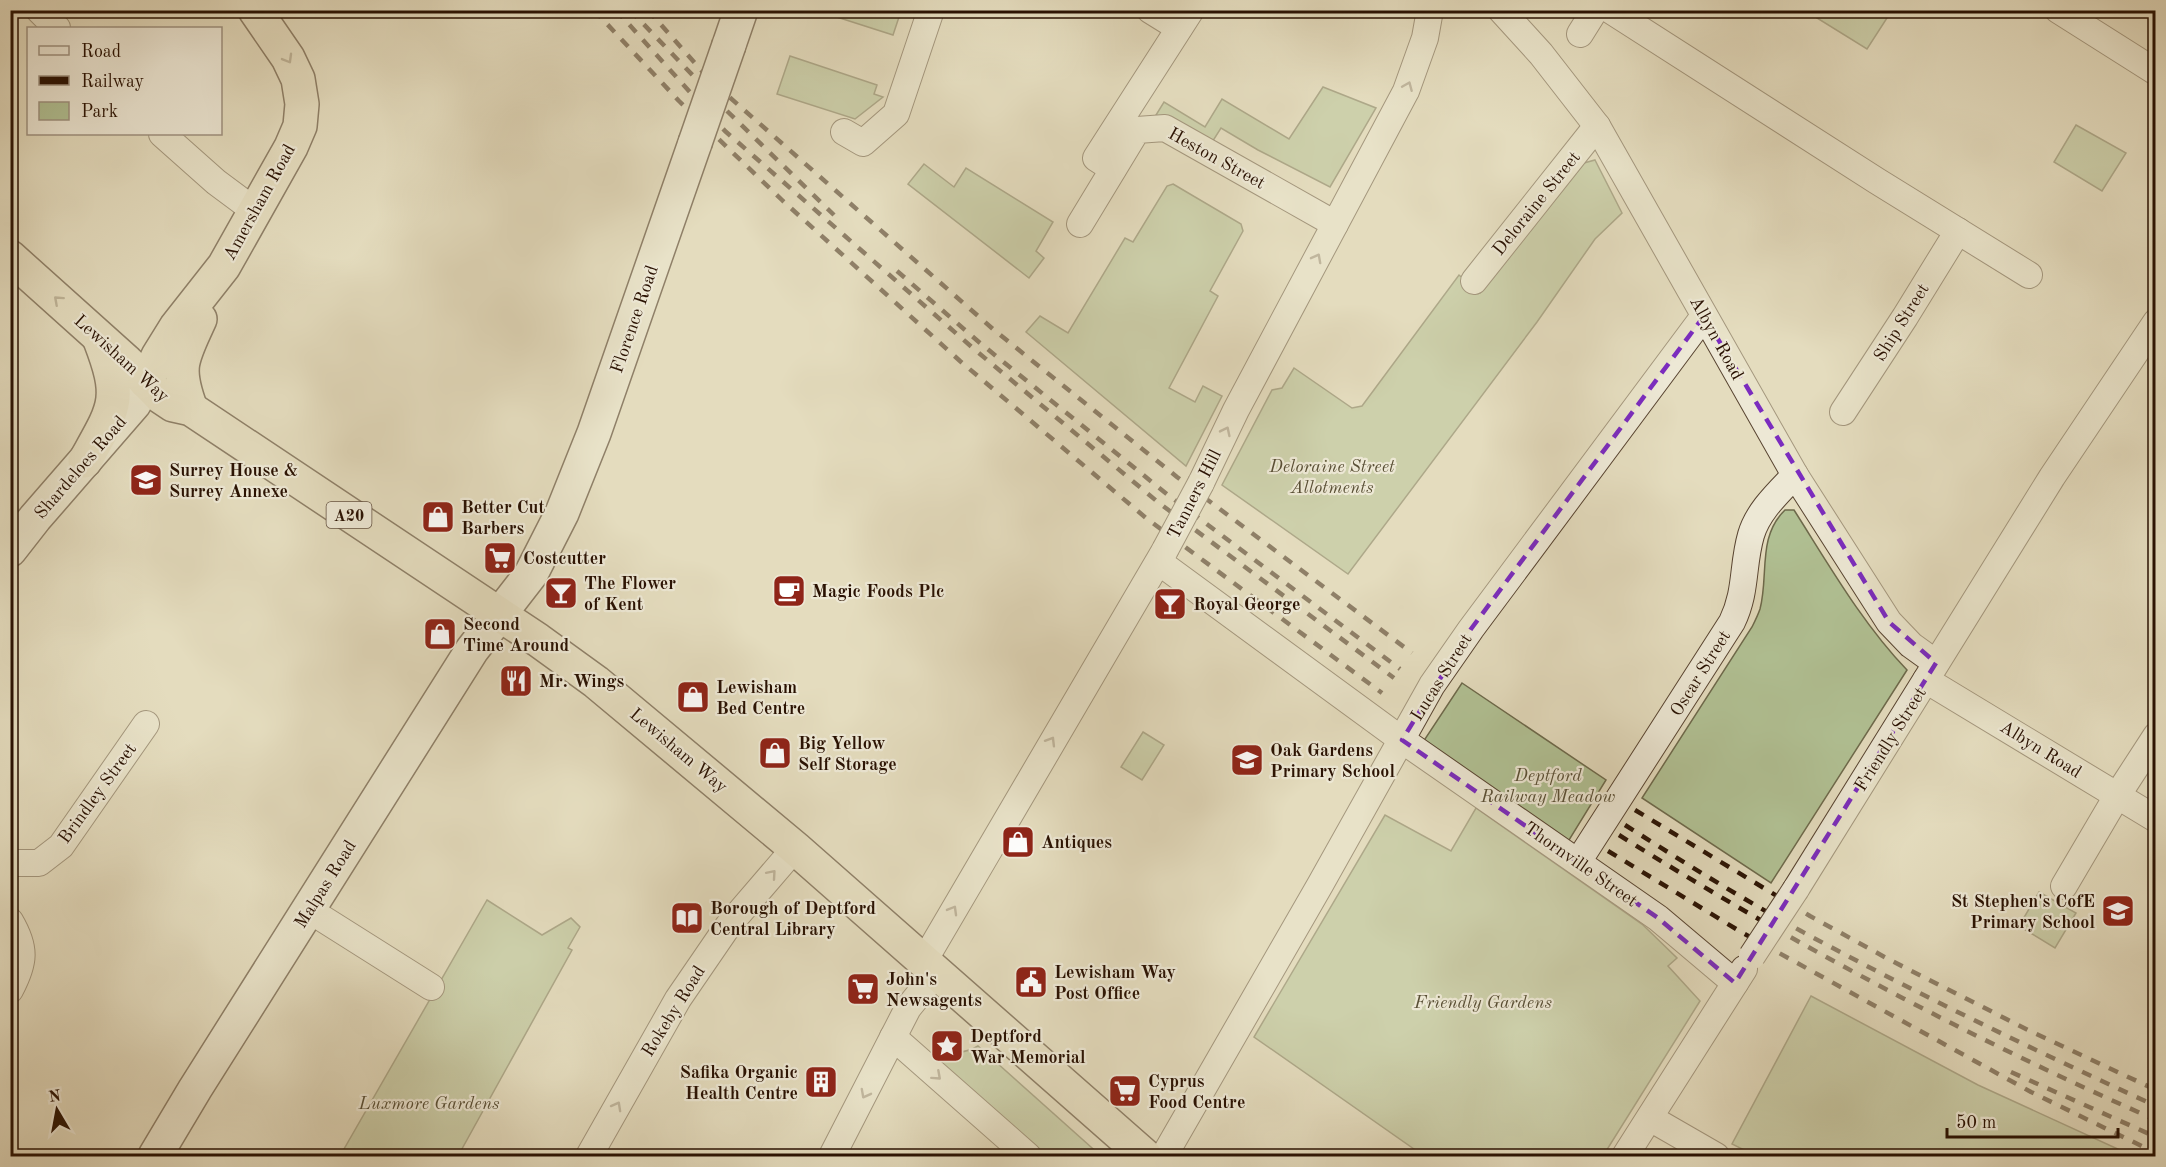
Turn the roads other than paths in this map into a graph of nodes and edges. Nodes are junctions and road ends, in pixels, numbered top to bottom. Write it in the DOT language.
graph roads {
  1 [pos="39,10"];
  2 [pos="255,10"];
  3 [pos="741,10"];
  4 [pos="931,10"];
  5 [pos="1150,10"];
  6 [pos="1430,10"];
  7 [pos="1501,10"];
  8 [pos="1595,10"];
  9 [pos="1610,10"];
  10 [pos="2058,10"];
  11 [pos="1185,19"];
  12 [pos="56,27"];
  13 [pos="1580,34"];
  14 [pos="2156,72"];
  15 [pos="1598,126"];
  16 [pos="844,132"];
  17 [pos="163,135"];
  18 [pos="1113,170"];
  19 [pos="255,211"];
  20 [pos="1080,224"];
  21 [pos="1335,224"];
  22 [pos="1958,231"];
  23 [pos="10,257"];
  24 [pos="224,266"];
  25 [pos="2029,275"];
  26 [pos="1474,281"];
  27 [pos="1704,316"];
  28 [pos="2156,322"];
  29 [pos="99,337"];
  30 [pos="2147,353"];
  31 [pos="146,382"];
  32 [pos="191,410"];
  33 [pos="1843,412"];
  34 [pos="85,461"];
  35 [pos="1795,476"];
  36 [pos="15,535"];
  37 [pos="1162,556"];
  38 [pos="500,614"];
  39 [pos="1931,672"];
  40 [pos="146,724"];
  41 [pos="2156,736"];
  42 [pos="1402,740"];
  43 [pos="2117,796"];
  44 [pos="2156,819"];
  45 [pos="795,848"];
  46 [pos="1578,862"];
  47 [pos="10,863"];
  48 [pos="2064,886"];
  49 [pos="309,910"];
  50 [pos="10,921"];
  51 [pos="931,967"];
  52 [pos="13,979"];
  53 [pos="1735,983"];
  54 [pos="431,987"];
  55 [pos="894,1037"];
  56 [pos="1650,1118"];
  57 [pos="155,1156"];
  58 [pos="589,1156"];
  59 [pos="832,1156"];
  60 [pos="1028,1156"];
  61 [pos="1145,1156"];
  62 [pos="1164,1156"];
  63 [pos="1625,1156"];
  64 [pos="1716,1156"];
  1 -- 12 [label="street"];
  2 -- 19 [label="highway, Amersham Road, one-way"];
  3 -- 38 [label="main road, Florence Road, bridge"];
  4 -- 16 [label="street"];
  5 -- 11 [label="street"];
  21 -- 6 [label="street, Tanners Hill, one-way"];
  7 -- 15 [label="street, Albyn Road"];
  8 -- 13 [label="street"];
  9 -- 22 [label="street"];
  10 -- 14 [label="street"];
  11 -- 18 [label="street"];
  15 -- 26 [label="street, Deloraine Street"];
  15 -- 27 [label="street, Albyn Road"];
  17 -- 19 [label="street"];
  18 -- 20 [label="street, Heston Street"];
  18 -- 21 [label="street, Heston Street"];
  19 -- 24 [label="highway, Amersham Road"];
  37 -- 21 [label="street, Tanners Hill, one-way, bridge"];
  22 -- 25 [label="street"];
  22 -- 33 [label="street, Ship Street"];
  29 -- 23 [label="highway, Lewisham Way / A20, one-way"];
  24 -- 31 [label="highway, Amersham Road"];
  24 -- 32 [label="highway"];
  27 -- 35 [label="street, Albyn Road"];
  27 -- 42 [label="street, Lucas Street"];
  28 -- 30 [label="street, Friendly Street"];
  29 -- 31 [label="highway, Lewisham Way / A20"];
  29 -- 34 [label="highway"];
  30 -- 39 [label="street, Friendly Street"];
  31 -- 32 [label="highway, Lewisham Way / A20"];
  31 -- 34 [label="main road, Shardeloes Road"];
  32 -- 38 [label="highway, Lewisham Way / A20"];
  34 -- 36 [label="main road, Shardeloes Road"];
  35 -- 39 [label="street, Albyn Road"];
  35 -- 46 [label="street, Oscar Street"];
  37 -- 42 [label="street, Thornville Street"];
  51 -- 37 [label="street, Tanners Hill, one-way"];
  38 -- 45 [label="highway, Lewisham Way / A20"];
  38 -- 49 [label="main road, Malpas Road"];
  39 -- 43 [label="street, Albyn Road"];
  39 -- 53 [label="street, Friendly Street, bridge"];
  40 -- 47 [label="street, Brindley Street"];
  41 -- 43 [label="street"];
  42 -- 46 [label="street, Thornville Street"];
  42 -- 62 [label="street, Lucas Street"];
  43 -- 44 [label="street, Albyn Road"];
  43 -- 48 [label="street"];
  45 -- 51 [label="highway, Lewisham Way / A20"];
  58 -- 45 [label="street, Rokeby Road, one-way"];
  46 -- 53 [label="street, Thornville Street"];
  49 -- 54 [label="street"];
  49 -- 57 [label="main road, Malpas Road"];
  50 -- 52 [label="street"];
  51 -- 55 [label="street, Tanners Hill"];
  51 -- 61 [label="highway, Lewisham Way / A20"];
  53 -- 56 [label="street, Friendly Street"];
  55 -- 59 [label="street, Tanners Hill, one-way"];
  55 -- 60 [label="street, one-way"];
  56 -- 63 [label="street, Friendly Street"];
  56 -- 64 [label="street"];
}
